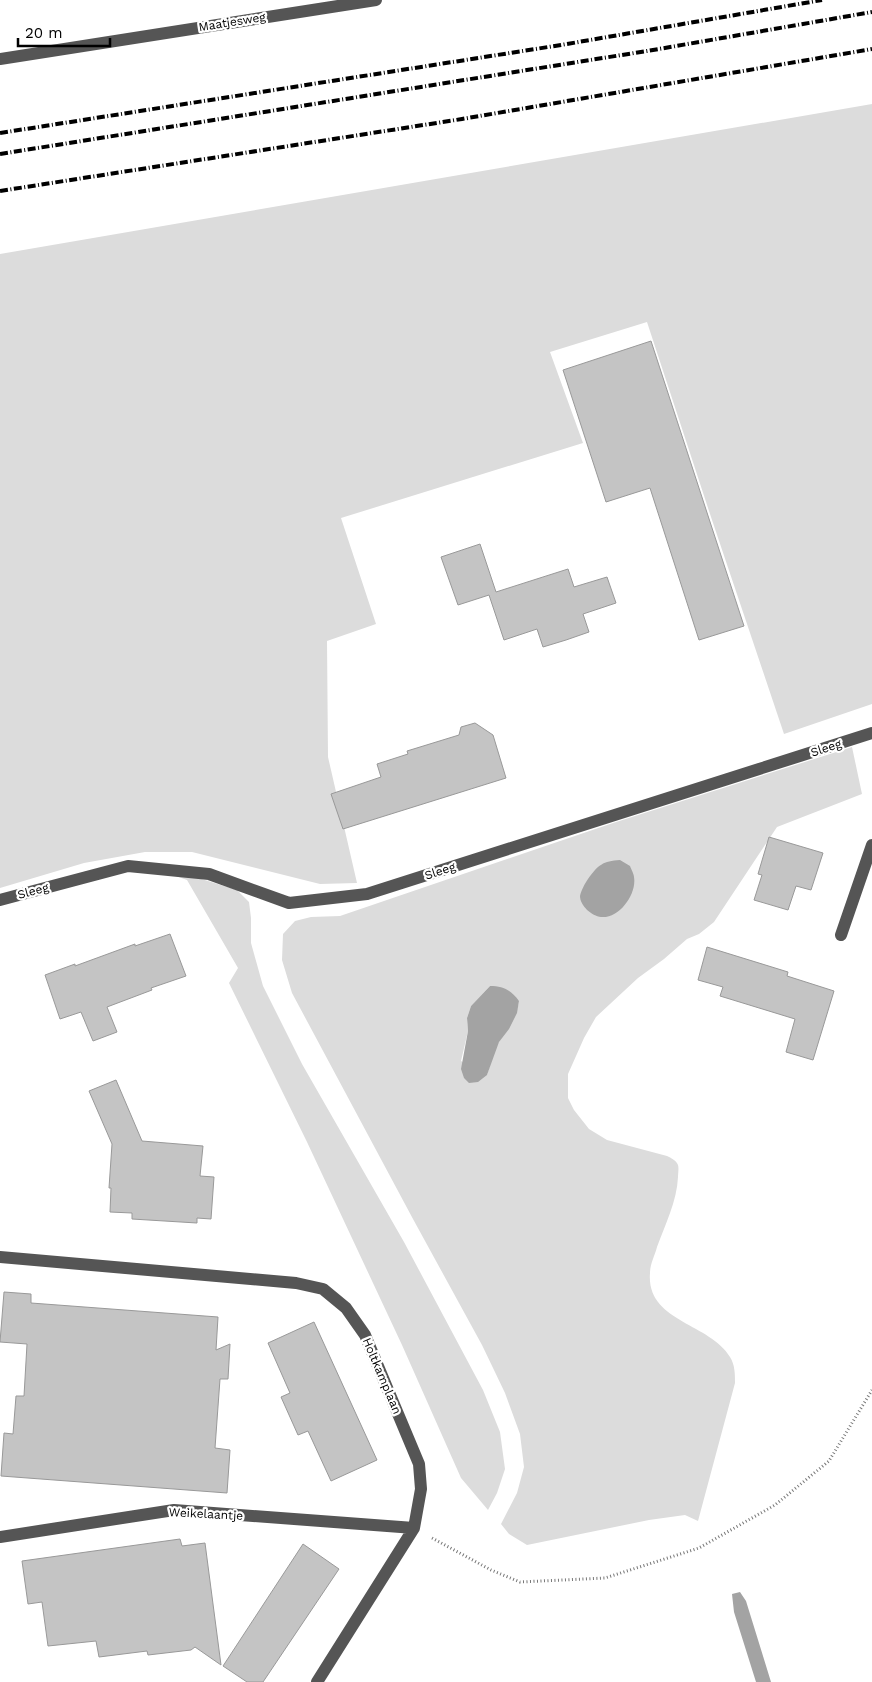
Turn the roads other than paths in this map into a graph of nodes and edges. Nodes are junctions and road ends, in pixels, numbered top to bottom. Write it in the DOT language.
graph roads {
  1 [pos="376,0"];
  2 [pos="0,59"];
  3 [pos="872,733"];
  4 [pos="872,845"];
  5 [pos="0,900"];
  6 [pos="841,935"];
  7 [pos="0,1257"];
  8 [pos="414,1528"];
  9 [pos="0,1537"];
  10 [pos="317,1682"];
  1 -- 2 [label="street, Maatjesweg"];
  3 -- 5 [label="street, Sleeg"];
  4 -- 6 [label="street"];
  7 -- 8 [label="street, Holtkamplaan"];
  8 -- 9 [label="street, Weikelaantje"];
  8 -- 10 [label="street, Holtkamplaan"];
}
